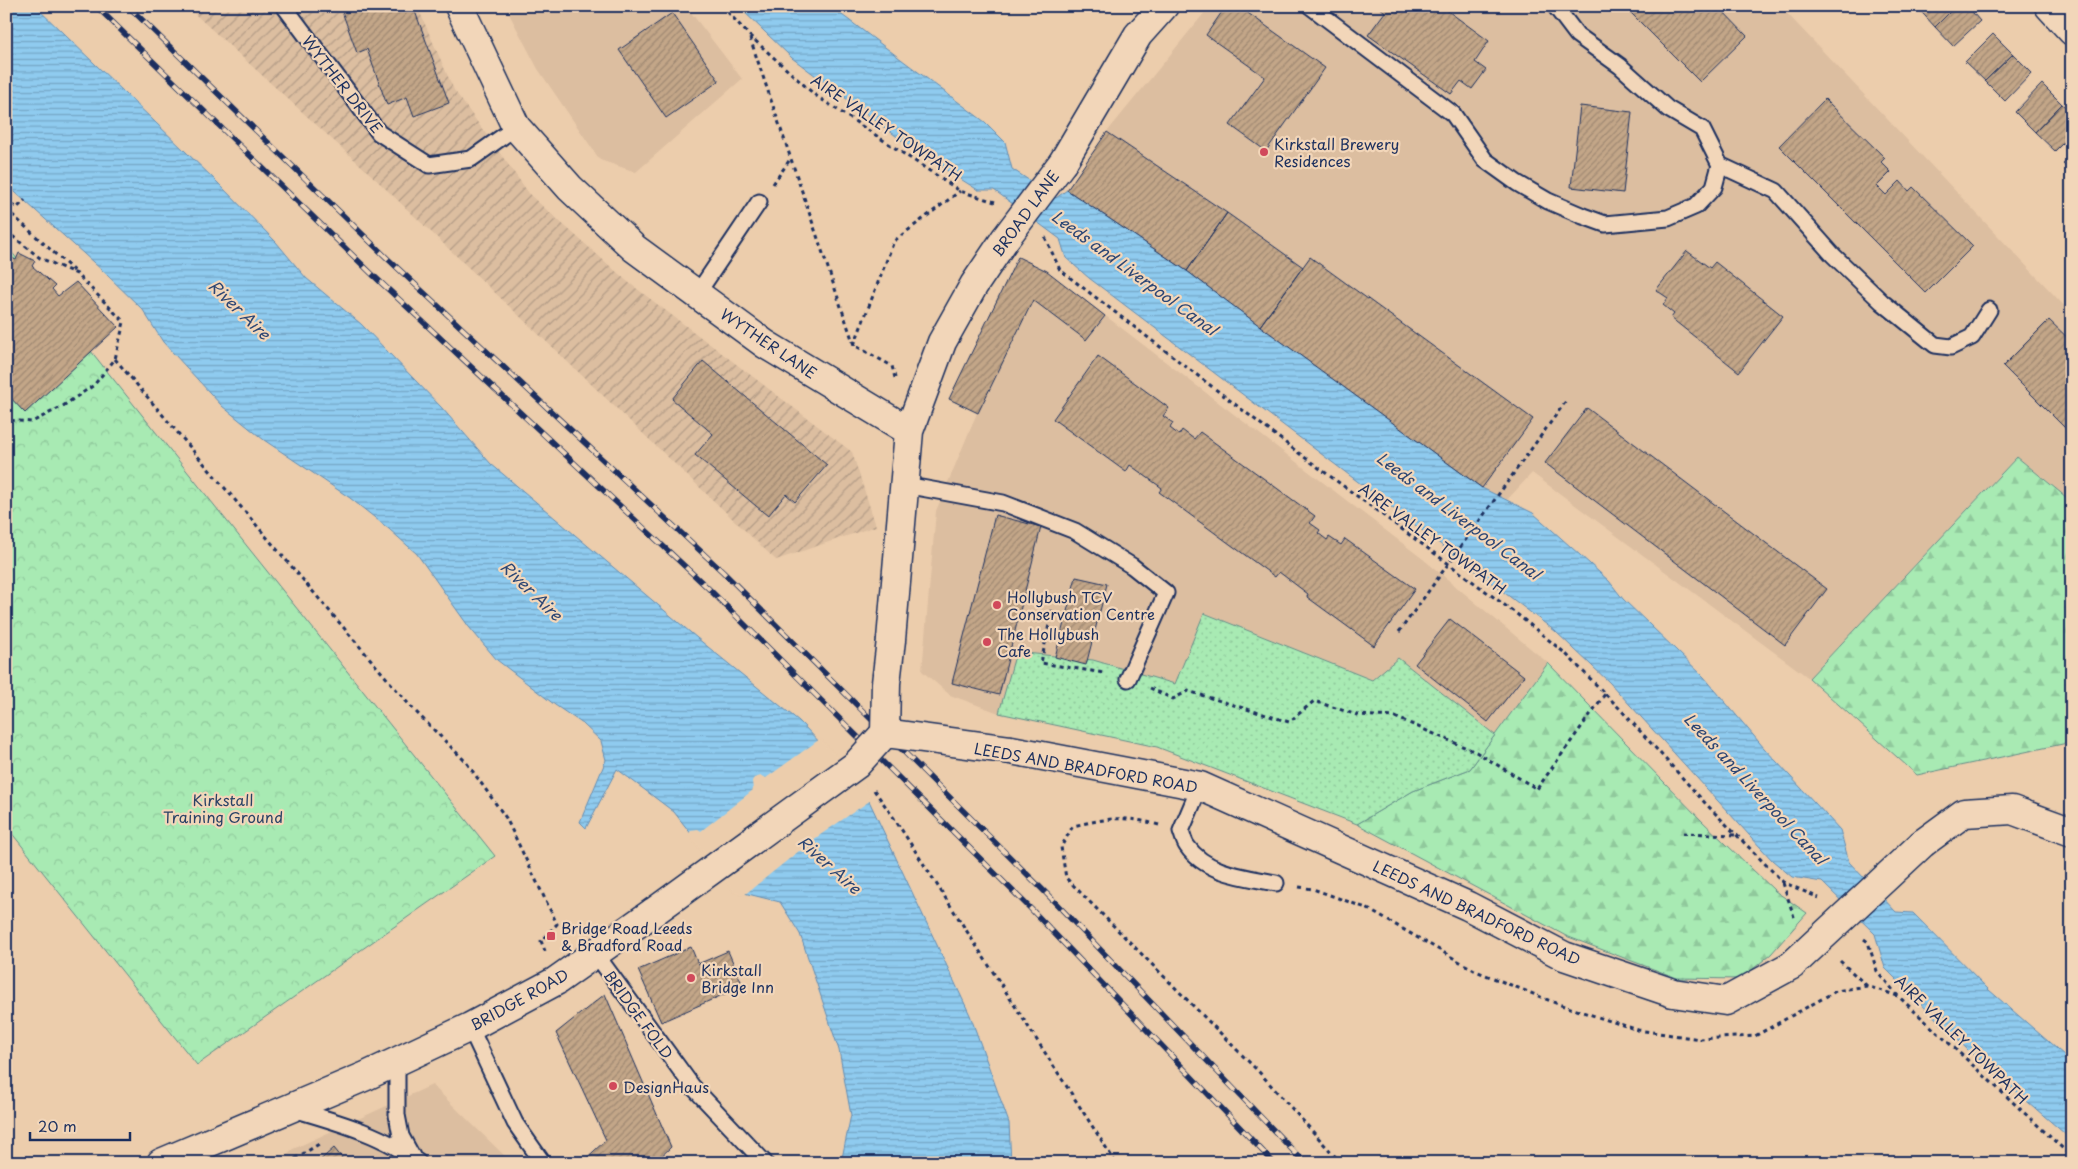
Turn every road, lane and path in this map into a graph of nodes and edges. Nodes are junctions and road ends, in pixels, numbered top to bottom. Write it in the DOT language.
graph roads {
  1 [pos="284,6"];
  2 [pos="459,6"];
  3 [pos="722,6"];
  4 [pos="1164,6"];
  5 [pos="1310,6"];
  6 [pos="1555,6"];
  7 [pos="2049,6"];
  8 [pos="2072,30"];
  9 [pos="750,36"];
  10 [pos="516,127"];
  11 [pos="791,158"];
  12 [pos="1720,165"];
  13 [pos="960,191"];
  14 [pos="6,199"];
  15 [pos="24,200"];
  16 [pos="759,202"];
  17 [pos="996,202"];
  18 [pos="6,209"];
  19 [pos="6,232"];
  20 [pos="1043,234"];
  21 [pos="77,274"];
  22 [pos="697,294"];
  23 [pos="1989,310"];
  24 [pos="854,345"];
  25 [pos="115,359"];
  26 [pos="897,384"];
  27 [pos="1566,401"];
  28 [pos="6,420"];
  29 [pos="909,432"];
  30 [pos="905,485"];
  31 [pos="1052,610"];
  32 [pos="1399,632"];
  33 [pos="1128,679"];
  34 [pos="1605,694"];
  35 [pos="885,733"];
  36 [pos="856,765"];
  37 [pos="1200,786"];
  38 [pos="1181,831"];
  39 [pos="2072,832"];
  40 [pos="1683,833"];
  41 [pos="1736,835"];
  42 [pos="1276,883"];
  43 [pos="1824,900"];
  44 [pos="1862,936"];
  45 [pos="541,941"];
  46 [pos="595,953"];
  47 [pos="1867,986"];
  48 [pos="1898,996"];
  49 [pos="470,1027"];
  50 [pos="397,1062"];
  51 [pos="291,1109"];
  52 [pos="320,1143"];
  53 [pos="2072,1157"];
  54 [pos="416,1160"];
  55 [pos="161,1163"];
  56 [pos="288,1163"];
  57 [pos="543,1163"];
  58 [pos="766,1163"];
  59 [pos="1116,1163"];
  60 [pos="1341,1163"];
  1 -- 10 [label="lane, WYTHER DRIVE"];
  2 -- 10 [label="main road, WYTHER LANE"];
  3 -- 9 [label="path, AIRE VALLEY TOWPATH"];
  4 -- 29 [label="main road, BROAD LANE, bridge"];
  5 -- 12 [label="lane"];
  6 -- 12 [label="lane"];
  7 -- 8 [label="main road"];
  9 -- 11 [label="path"];
  9 -- 13 [label="path, AIRE VALLEY TOWPATH"];
  10 -- 22 [label="main road, WYTHER LANE"];
  11 -- 16 [label="path"];
  11 -- 24 [label="path"];
  12 -- 23 [label="lane"];
  13 -- 17 [label="path, AIRE VALLEY TOWPATH"];
  13 -- 24 [label="path"];
  14 -- 15 [label="path"];
  16 -- 22 [label="lane"];
  18 -- 21 [label="path"];
  19 -- 21 [label="path"];
  20 -- 34 [label="path, AIRE VALLEY TOWPATH"];
  21 -- 25 [label="path"];
  22 -- 29 [label="main road, WYTHER LANE"];
  24 -- 26 [label="path"];
  25 -- 28 [label="path"];
  25 -- 45 [label="path"];
  27 -- 32 [label="path, bridge"];
  29 -- 30 [label="main road"];
  30 -- 33 [label="lane"];
  30 -- 35 [label="main road, bridge"];
  31 -- 33 [label="path"];
  33 -- 34 [label="path"];
  34 -- 41 [label="path, AIRE VALLEY TOWPATH"];
  35 -- 36 [label="main road, BRIDGE ROAD, bridge"];
  35 -- 37 [label="main road, LEEDS AND BRADFORD ROAD, bridge"];
  36 -- 46 [label="main road, BRIDGE ROAD, bridge"];
  36 -- 59 [label="path"];
  37 -- 38 [label="lane"];
  37 -- 39 [label="main road, LEEDS AND BRADFORD ROAD, bridge"];
  38 -- 42 [label="lane"];
  38 -- 60 [label="path"];
  40 -- 41 [label="path"];
  41 -- 43 [label="path, AIRE VALLEY TOWPATH"];
  44 -- 48 [label="path, AIRE VALLEY TOWPATH"];
  46 -- 49 [label="main road, BRIDGE ROAD"];
  46 -- 58 [label="lane, BRIDGE FOLD"];
  47 -- 48 [label="path"];
  48 -- 53 [label="path, AIRE VALLEY TOWPATH"];
  49 -- 50 [label="main road, BRIDGE ROAD"];
  49 -- 57 [label="lane"];
  50 -- 51 [label="main road, BRIDGE ROAD"];
  50 -- 54 [label="lane"];
  51 -- 54 [label="lane"];
  51 -- 55 [label="main road, BRIDGE ROAD"];
  52 -- 56 [label="path"];
}
